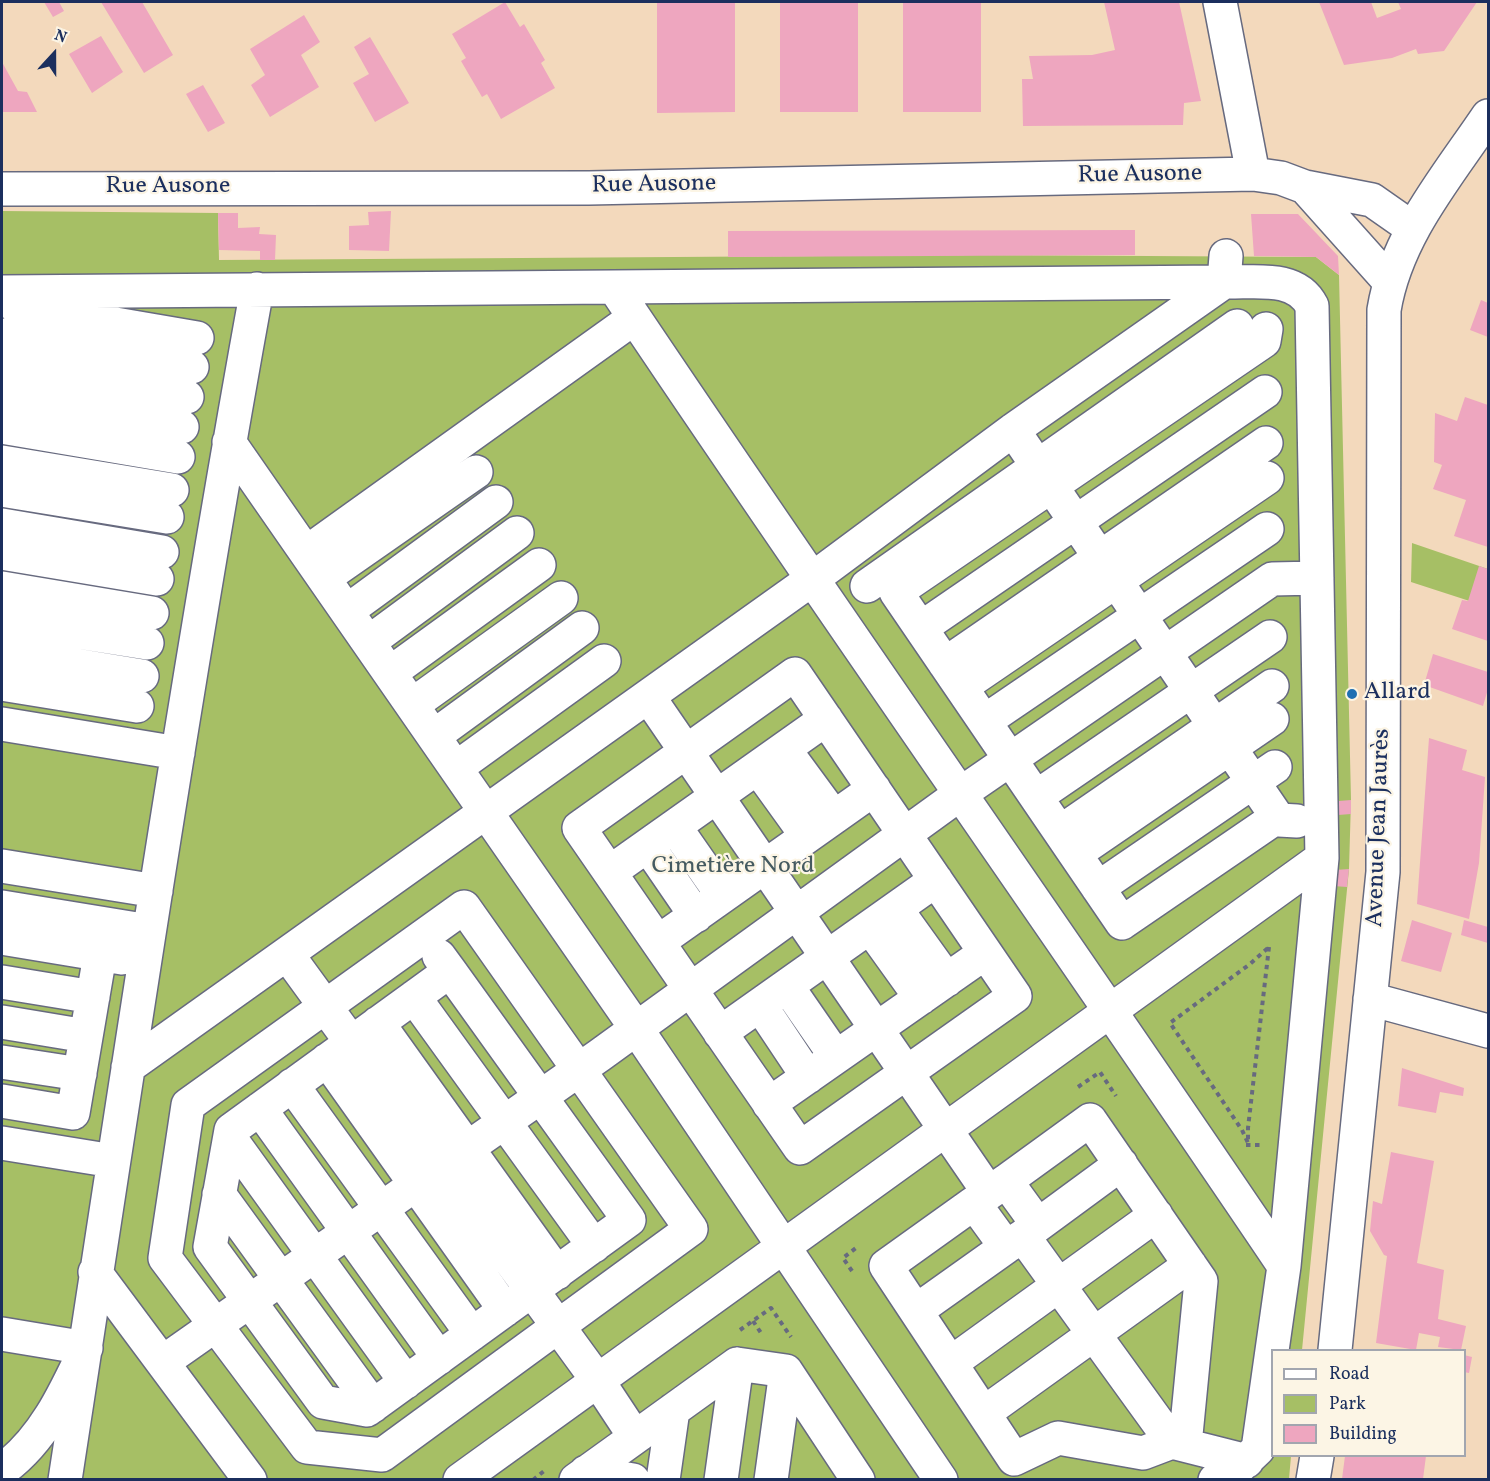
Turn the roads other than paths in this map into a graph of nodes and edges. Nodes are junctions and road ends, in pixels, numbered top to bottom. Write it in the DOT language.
graph roads {
  1 [pos="1220,2"];
  2 [pos="1488,116"];
  3 [pos="1253,174"];
  4 [pos="1305,187"];
  5 [pos="2,189"];
  6 [pos="1412,228"];
  7 [pos="1225,269"];
  8 [pos="1389,281"];
  9 [pos="1259,283"];
  10 [pos="614,287"];
  11 [pos="256,290"];
  12 [pos="634,318"];
  13 [pos="6,342"];
  14 [pos="1265,392"];
  15 [pos="187,397"];
  16 [pos="2,427"];
  17 [pos="1013,430"];
  18 [pos="229,442"];
  19 [pos="1266,443"];
  20 [pos="2,462"];
  21 [pos="476,472"];
  22 [pos="1044,476"];
  23 [pos="1267,478"];
  24 [pos="2,490"];
  25 [pos="496,502"];
  26 [pos="1076,522"];
  27 [pos="2,525"];
  28 [pos="1267,529"];
  29 [pos="517,533"];
  30 [pos="2,554"];
  31 [pos="315,565"];
  32 [pos="539,565"];
  33 [pos="1108,569"];
  34 [pos="1317,578"];
  35 [pos="811,580"];
  36 [pos="867,586"];
  37 [pos="2,588"];
  38 [pos="561,598"];
  39 [pos="347,611"];
  40 [pos="1139,616"];
  41 [pos="2,620"];
  42 [pos="582,628"];
  43 [pos="921,628"];
  44 [pos="1270,637"];
  45 [pos="369,642"];
  46 [pos="1165,652"];
  47 [pos="2,653"];
  48 [pos="604,661"];
  49 [pos="390,672"];
  50 [pos="953,675"];
  51 [pos="2,684"];
  52 [pos="1272,686"];
  53 [pos="1191,691"];
  54 [pos="648,696"];
  55 [pos="412,705"];
  56 [pos="826,719"];
  57 [pos="1272,719"];
  58 [pos="984,721"];
  59 [pos="2,724"];
  60 [pos="434,736"];
  61 [pos="1222,737"];
  62 [pos="784,749"];
  63 [pos="686,752"];
  64 [pos="178,753"];
  65 [pos="1010,759"];
  66 [pos="456,768"];
  67 [pos="758,768"];
  68 [pos="1264,775"];
  69 [pos="874,789"];
  70 [pos="960,794"];
  71 [pos="717,797"];
  72 [pos="1036,797"];
  73 [pos="487,812"];
  74 [pos="834,817"];
  75 [pos="1277,817"];
  76 [pos="1321,821"];
  77 [pos="675,827"];
  78 [pos="904,834"];
  79 [pos="807,836"];
  80 [pos="1067,843"];
  81 [pos="648,846"];
  82 [pos="1322,858"];
  83 [pos="2,866"];
  84 [pos="764,867"];
  85 [pos="610,872"];
  86 [pos="936,880"];
  87 [pos="1098,888"];
  88 [pos="156,891"];
  89 [pos="723,896"];
  90 [pos="2,907"];
  91 [pos="896,909"];
  92 [pos="795,912"];
  93 [pos="696,916"];
  94 [pos="870,927"];
  95 [pos="2,938"];
  96 [pos="658,942"];
  97 [pos="147,947"];
  98 [pos="986,953"];
  99 [pos="287,954"];
  100 [pos="100,955"];
  101 [pos="826,958"];
  102 [pos="2,982"];
  103 [pos="787,986"];
  104 [pos="690,988"];
  105 [pos="934,989"];
  106 [pos="414,997"];
  107 [pos="93,998"];
  108 [pos="1370,999"];
  109 [pos="760,1005"];
  110 [pos="326,1007"];
  111 [pos="1112,1012"];
  112 [pos="2,1022"];
  113 [pos="378,1023"];
  114 [pos="636,1028"];
  115 [pos="876,1029"];
  116 [pos="1488,1031"];
  117 [pos="720,1033"];
  118 [pos="86,1036"];
  119 [pos="339,1051"];
  120 [pos="836,1057"];
  121 [pos="2,1062"];
  122 [pos="128,1066"];
  123 [pos="578,1070"];
  124 [pos="906,1073"];
  125 [pos="80,1074"];
  126 [pos="808,1077"];
  127 [pos="292,1085"];
  128 [pos="540,1097"];
  129 [pos="2,1101"];
  130 [pos="769,1104"];
  131 [pos="260,1109"];
  132 [pos="73,1113"];
  133 [pos="119,1120"];
  134 [pos="504,1122"];
  135 [pos="946,1132"];
  136 [pos="230,1138"];
  137 [pos="2,1143"];
  138 [pos="113,1161"];
  139 [pos="1120,1164"];
  140 [pos="441,1166"];
  141 [pos="990,1192"];
  142 [pos="219,1194"];
  143 [pos="381,1209"];
  144 [pos="1155,1215"];
  145 [pos="348,1231"];
  146 [pos="1022,1236"];
  147 [pos="594,1246"];
  148 [pos="786,1247"];
  149 [pos="314,1255"];
  150 [pos="1190,1265"];
  151 [pos="1284,1266"];
  152 [pos="95,1272"];
  153 [pos="281,1279"];
  154 [pos="545,1282"];
  155 [pos="1059,1285"];
  156 [pos="249,1301"];
  157 [pos="505,1310"];
  158 [pos="916,1311"];
  159 [pos="215,1325"];
  160 [pos="558,1326"];
  161 [pos="2,1334"];
  162 [pos="472,1334"];
  163 [pos="1094,1334"];
  164 [pos="86,1347"];
  165 [pos="1272,1349"];
  166 [pos="1335,1349"];
  167 [pos="439,1358"];
  168 [pos="1271,1358"];
  169 [pos="163,1362"];
  170 [pos="951,1363"];
  171 [pos="737,1364"];
  172 [pos="786,1371"];
  173 [pos="598,1381"];
  174 [pos="405,1382"];
  175 [pos="373,1406"];
  176 [pos="673,1410"];
  177 [pos="984,1413"];
  178 [pos="635,1437"];
  179 [pos="1178,1444"];
  180 [pos="1317,1457"];
  181 [pos="1247,1461"];
  182 [pos="2,1470"];
  183 [pos="581,1476"];
  184 [pos="65,1479"];
  185 [pos="250,1479"];
  186 [pos="460,1479"];
  187 [pos="633,1479"];
  188 [pos="663,1479"];
  189 [pos="721,1479"];
  190 [pos="771,1479"];
  191 [pos="858,1479"];
  192 [pos="941,1479"];
  193 [pos="1215,1479"];
  194 [pos="1313,1479"];
  1 -- 3 [label="street"];
  2 -- 6 [label="street, Avenue Jean Jaurès"];
  3 -- 4 [label="street, Rue Ausone"];
  3 -- 5 [label="street, Rue Ausone"];
  4 -- 6 [label="street, Rue Ausone"];
  4 -- 8 [label="street, Rue Ausone"];
  6 -- 8 [label="street, Avenue Jean Jaurès"];
  7 -- 9 [label="street"];
  7 -- 10 [label="street"];
  7 -- 17 [label="street"];
  8 -- 108 [label="street, Avenue Jean Jaurès"];
  9 -- 22 [label="street"];
  9 -- 34 [label="street"];
  10 -- 11 [label="street"];
  10 -- 12 [label="street"];
  11 -- 13 [label="street"];
  11 -- 18 [label="street"];
  12 -- 31 [label="street"];
  12 -- 35 [label="street"];
  13 -- 15 [label="street"];
  13 -- 15 [label="street"];
  14 -- 26 [label="street"];
  15 -- 16 [label="street"];
  17 -- 22 [label="street"];
  17 -- 35 [label="street"];
  18 -- 31 [label="street"];
  18 -- 64 [label="street"];
  19 -- 33 [label="street"];
  20 -- 24 [label="street"];
  21 -- 31 [label="street"];
  22 -- 26 [label="street"];
  22 -- 36 [label="street"];
  22 -- 43 [label="street"];
  23 -- 33 [label="street"];
  25 -- 39 [label="street"];
  26 -- 33 [label="street"];
  26 -- 43 [label="street"];
  27 -- 30 [label="street"];
  28 -- 40 [label="street"];
  29 -- 45 [label="street"];
  31 -- 39 [label="street"];
  32 -- 49 [label="street"];
  33 -- 40 [label="street"];
  33 -- 50 [label="street"];
  34 -- 46 [label="street"];
  34 -- 76 [label="street"];
  35 -- 54 [label="street"];
  35 -- 70 [label="street"];
  37 -- 41 [label="street"];
  38 -- 55 [label="street"];
  39 -- 45 [label="street"];
  40 -- 46 [label="street"];
  40 -- 58 [label="street"];
  42 -- 60 [label="street"];
  43 -- 50 [label="street"];
  44 -- 53 [label="street"];
  45 -- 49 [label="street"];
  46 -- 53 [label="street"];
  46 -- 65 [label="street"];
  47 -- 51 [label="street"];
  48 -- 66 [label="street"];
  49 -- 55 [label="street"];
  50 -- 58 [label="street"];
  52 -- 61 [label="street"];
  53 -- 61 [label="street"];
  53 -- 72 [label="street"];
  54 -- 63 [label="street"];
  54 -- 73 [label="street"];
  55 -- 60 [label="street"];
  56 -- 62 [label="street"];
  56 -- 63 [label="street"];
  56 -- 69 [label="street"];
  57 -- 61 [label="street"];
  58 -- 65 [label="street"];
  59 -- 64 [label="street"];
  60 -- 66 [label="street"];
  61 -- 68 [label="street"];
  61 -- 80 [label="street"];
  62 -- 67 [label="street"];
  62 -- 74 [label="street"];
  63 -- 71 [label="street"];
  63 -- 85 [label="street"];
  64 -- 88 [label="street"];
  65 -- 70 [label="street"];
  65 -- 72 [label="street"];
  66 -- 73 [label="street"];
  67 -- 71 [label="street"];
  67 -- 79 [label="street"];
  68 -- 75 [label="street"];
  68 -- 87 [label="street"];
  69 -- 74 [label="street"];
  69 -- 78 [label="street"];
  70 -- 78 [label="street"];
  70 -- 111 [label="street"];
  71 -- 77 [label="street"];
  71 -- 84 [label="street"];
  72 -- 80 [label="street"];
  73 -- 99 [label="street"];
  73 -- 114 [label="street"];
  74 -- 79 [label="street"];
  75 -- 76 [label="street"];
  75 -- 87 [label="street"];
  76 -- 82 [label="street"];
  77 -- 81 [label="street"];
  77 -- 89 [label="street"];
  78 -- 86 [label="street"];
  78 -- 92 [label="street"];
  79 -- 84 [label="street"];
  80 -- 87 [label="street"];
  81 -- 85 [label="street"];
  81 -- 93 [label="street"];
  82 -- 111 [label="street"];
  82 -- 151 [label="street"];
  83 -- 88 [label="street"];
  84 -- 89 [label="street"];
  84 -- 92 [label="street"];
  85 -- 96 [label="street"];
  86 -- 91 [label="street"];
  86 -- 98 [label="street"];
  88 -- 97 [label="street"];
  89 -- 93 [label="street"];
  90 -- 97 [label="street"];
  91 -- 94 [label="street"];
  91 -- 105 [label="street"];
  92 -- 101 [label="street"];
  92 -- 104 [label="street"];
  93 -- 96 [label="street"];
  94 -- 101 [label="street"];
  94 -- 105 [label="street"];
  95 -- 100 [label="street"];
  96 -- 104 [label="street"];
  97 -- 100 [label="street"];
  97 -- 122 [label="street"];
  98 -- 105 [label="street"];
  98 -- 124 [label="street"];
  99 -- 110 [label="street"];
  99 -- 122 [label="street"];
  100 -- 107 [label="street"];
  101 -- 103 [label="street"];
  101 -- 115 [label="street"];
  102 -- 107 [label="street"];
  103 -- 109 [label="street"];
  103 -- 120 [label="street"];
  104 -- 114 [label="street"];
  104 -- 117 [label="street"];
  105 -- 115 [label="street"];
  106 -- 113 [label="street"];
  106 -- 128 [label="street"];
  106 -- 134 [label="street"];
  107 -- 118 [label="street"];
  108 -- 116 [label="street"];
  108 -- 166 [label="street, Avenue Jean Jaurès"];
  109 -- 117 [label="street"];
  109 -- 126 [label="street"];
  110 -- 119 [label="street"];
  110 -- 123 [label="street"];
  110 -- 159 [label="street"];
  111 -- 135 [label="street"];
  111 -- 151 [label="street"];
  112 -- 118 [label="street"];
  113 -- 119 [label="street"];
  113 -- 140 [label="street"];
  114 -- 123 [label="street"];
  114 -- 148 [label="street"];
  115 -- 120 [label="street"];
  115 -- 124 [label="street"];
  117 -- 130 [label="street"];
  118 -- 125 [label="street"];
  119 -- 127 [label="street"];
  119 -- 140 [label="street"];
  120 -- 126 [label="street"];
  121 -- 125 [label="street"];
  122 -- 133 [label="street"];
  123 -- 128 [label="street"];
  123 -- 160 [label="street"];
  124 -- 130 [label="street"];
  124 -- 135 [label="street"];
  125 -- 132 [label="street"];
  126 -- 130 [label="street"];
  127 -- 131 [label="street"];
  127 -- 143 [label="street"];
  128 -- 134 [label="street"];
  128 -- 147 [label="street"];
  129 -- 132 [label="street"];
  131 -- 136 [label="street"];
  131 -- 145 [label="street"];
  132 -- 133 [label="street"];
  133 -- 138 [label="street"];
  134 -- 140 [label="street"];
  134 -- 147 [label="street"];
  135 -- 141 [label="street"];
  135 -- 148 [label="street"];
  136 -- 142 [label="street"];
  136 -- 149 [label="street"];
  137 -- 138 [label="street"];
  138 -- 152 [label="street"];
  139 -- 141 [label="street"];
  139 -- 144 [label="street"];
  139 -- 146 [label="street"];
  140 -- 143 [label="street"];
  140 -- 154 [label="street"];
  140 -- 157 [label="street"];
  141 -- 146 [label="street"];
  141 -- 158 [label="street"];
  142 -- 153 [label="street"];
  142 -- 156 [label="street"];
  143 -- 145 [label="street"];
  143 -- 162 [label="street"];
  144 -- 150 [label="street"];
  144 -- 155 [label="street"];
  145 -- 149 [label="street"];
  145 -- 167 [label="street"];
  146 -- 155 [label="street"];
  146 -- 158 [label="street"];
  147 -- 154 [label="street"];
  148 -- 173 [label="street"];
  148 -- 192 [label="street"];
  149 -- 153 [label="street"];
  149 -- 174 [label="street"];
  150 -- 163 [label="street"];
  150 -- 179 [label="street"];
  151 -- 165 [label="street"];
  152 -- 164 [label="street"];
  152 -- 169 [label="street"];
  153 -- 156 [label="street"];
  153 -- 175 [label="street"];
  154 -- 157 [label="street"];
  154 -- 160 [label="street"];
  155 -- 163 [label="street"];
  155 -- 170 [label="street"];
  156 -- 159 [label="street"];
  156 -- 175 [label="street"];
  157 -- 162 [label="street"];
  158 -- 170 [label="street"];
  159 -- 160 [label="street"];
  159 -- 169 [label="street"];
  160 -- 173 [label="street"];
  161 -- 164 [label="street"];
  162 -- 167 [label="street"];
  163 -- 177 [label="street"];
  163 -- 179 [label="street"];
  164 -- 182 [label="street"];
  164 -- 184 [label="street"];
  167 -- 174 [label="street"];
  168 -- 181 [label="street"];
  169 -- 185 [label="street"];
  170 -- 177 [label="street"];
  171 -- 172 [label="street"];
  171 -- 176 [label="street"];
  171 -- 189 [label="street"];
  172 -- 190 [label="street"];
  172 -- 191 [label="street"];
  173 -- 178 [label="street"];
  173 -- 186 [label="street"];
  174 -- 175 [label="street"];
  176 -- 178 [label="street"];
  176 -- 188 [label="street"];
  177 -- 179 [label="street"];
  178 -- 183 [label="street"];
  179 -- 181 [label="street"];
  180 -- 194 [label="street"];
  181 -- 193 [label="street"];
  183 -- 187 [label="street"];
}
